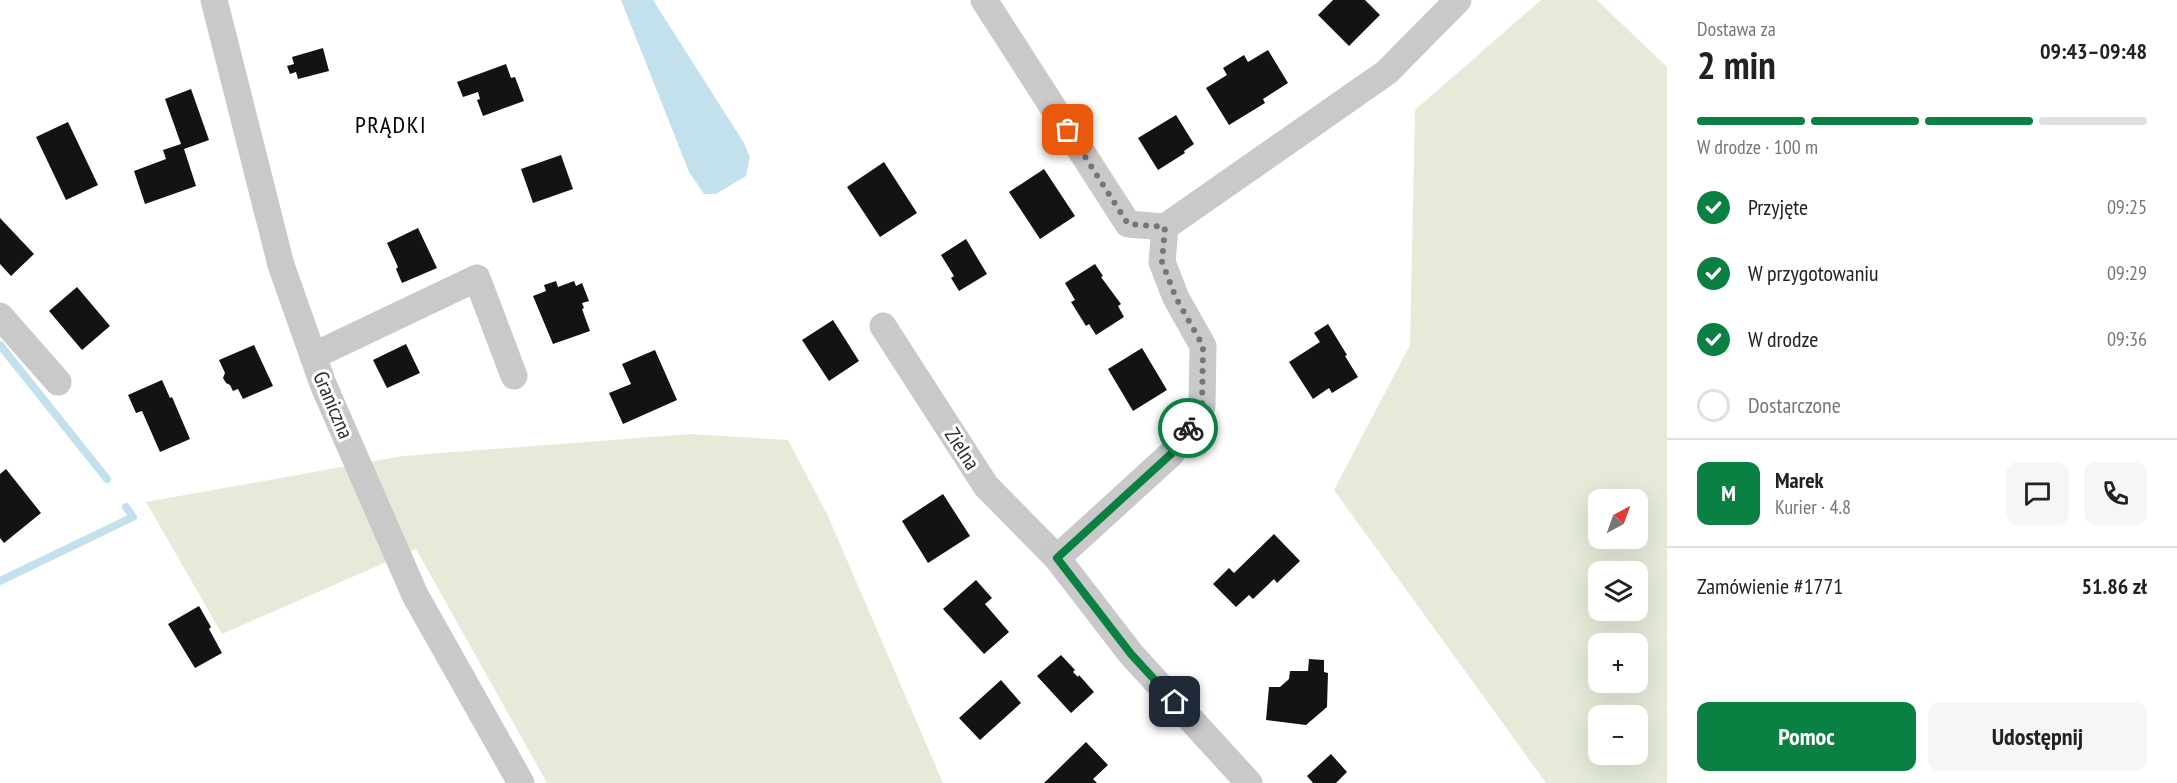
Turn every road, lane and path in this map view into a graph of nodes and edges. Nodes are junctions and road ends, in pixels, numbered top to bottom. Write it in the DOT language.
graph roads {
  1 [pos="213,0"];
  2 [pos="984,0"];
  3 [pos="1442,5"];
  4 [pos="1165,227"];
  5 [pos="0,316"];
  6 [pos="883,326"];
  7 [pos="313,356"];
  8 [pos="514,376"];
  9 [pos="58,382"];
  10 [pos="1057,558"];
  11 [pos="521,783"];
  12 [pos="1249,783"];
  1 -- 7 [label="street, Graniczna"];
  2 -- 4 [label="street"];
  3 -- 4 [label="street"];
  4 -- 10 [label="street"];
  5 -- 9 [label="street"];
  6 -- 10 [label="street, Zielna"];
  7 -- 8 [label="street"];
  7 -- 11 [label="street, Graniczna"];
  10 -- 12 [label="street, Zielna"];
}
